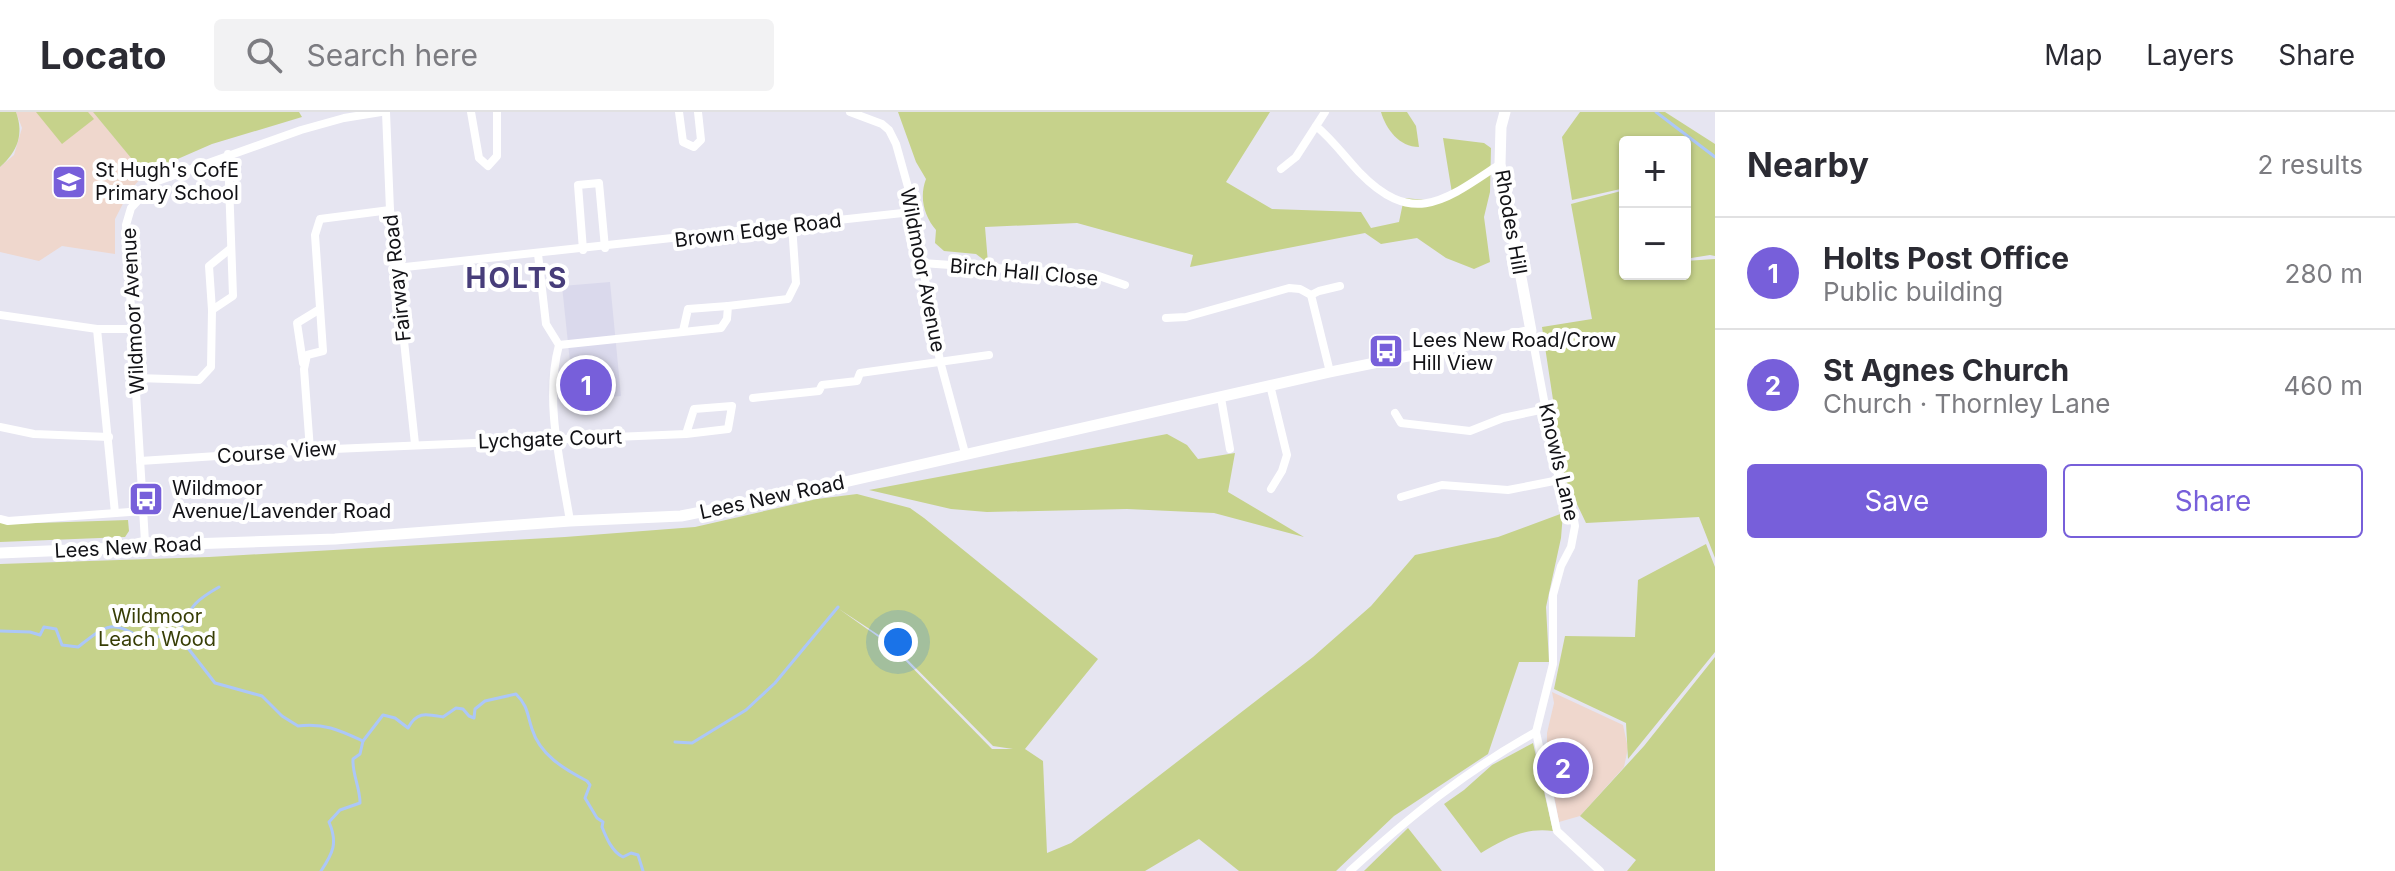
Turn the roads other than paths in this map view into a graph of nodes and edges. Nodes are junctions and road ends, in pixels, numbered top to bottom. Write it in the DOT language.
graph roads {
  1 [pos="384,112"];
  2 [pos="471,112"];
  3 [pos="497,112"];
  4 [pos="679,112"];
  5 [pos="698,112"];
  6 [pos="850,112"];
  7 [pos="1325,112"];
  8 [pos="1505,112"];
  9 [pos="343,115"];
  10 [pos="1316,126"];
  11 [pos="228,154"];
  12 [pos="1500,164"];
  13 [pos="1281,169"];
  14 [pos="390,210"];
  15 [pos="912,212"];
  16 [pos="792,225"];
  17 [pos="605,248"];
  18 [pos="230,249"];
  19 [pos="583,250"];
  20 [pos="538,254"];
  21 [pos="922,263"];
  22 [pos="396,268"];
  23 [pos="1125,285"];
  24 [pos="1340,286"];
  25 [pos="1311,295"];
  26 [pos="728,306"];
  27 [pos="320,309"];
  28 [pos="212,310"];
  29 [pos="0,315"];
  30 [pos="1166,318"];
  31 [pos="97,329"];
  32 [pos="130,329"];
  33 [pos="683,331"];
  34 [pos="1531,331"];
  35 [pos="559,345"];
  36 [pos="989,355"];
  37 [pos="940,361"];
  38 [pos="304,369"];
  39 [pos="1330,372"];
  40 [pos="137,378"];
  41 [pos="1270,385"];
  42 [pos="753,398"];
  43 [pos="1221,398"];
  44 [pos="1545,409"];
  45 [pos="1395,413"];
  46 [pos="0,427"];
  47 [pos="686,434"];
  48 [pos="109,437"];
  49 [pos="557,438"];
  50 [pos="415,444"];
  51 [pos="1230,449"];
  52 [pos="310,450"];
  53 [pos="965,453"];
  54 [pos="140,461"];
  55 [pos="1559,480"];
  56 [pos="1271,489"];
  57 [pos="1401,497"];
  58 [pos="143,511"];
  59 [pos="115,513"];
  60 [pos="0,519"];
  61 [pos="570,521"];
  62 [pos="145,542"];
  63 [pos="0,553"];
  64 [pos="1536,732"];
  65 [pos="1350,871"];
  66 [pos="1600,871"];
  1 -- 9 [label="street, Wildmoor Avenue"];
  1 -- 14 [label="street, Fairway Road"];
  2 -- 3 [label="street"];
  4 -- 5 [label="street"];
  6 -- 15 [label="street, Wildmoor Avenue"];
  7 -- 10 [label="street"];
  8 -- 12 [label="street, Rhodes Hill"];
  9 -- 11 [label="street, Wildmoor Avenue"];
  10 -- 12 [label="street"];
  10 -- 13 [label="street"];
  11 -- 18 [label="street"];
  11 -- 32 [label="street, Wildmoor Avenue"];
  12 -- 34 [label="street, Rhodes Hill"];
  14 -- 22 [label="street, Fairway Road"];
  14 -- 27 [label="street"];
  15 -- 16 [label="street, Brown Edge Road"];
  15 -- 21 [label="street, Wildmoor Avenue"];
  16 -- 17 [label="street, Brown Edge Road"];
  16 -- 26 [label="street"];
  17 -- 19 [label="street, Brown Edge Road"];
  17 -- 19 [label="street"];
  18 -- 28 [label="street"];
  18 -- 28 [label="street"];
  19 -- 20 [label="street, Brown Edge Road"];
  20 -- 22 [label="street, Brown Edge Road"];
  20 -- 35 [label="street"];
  21 -- 23 [label="street, Birch Hall Close"];
  21 -- 37 [label="street, Wildmoor Avenue"];
  22 -- 50 [label="street, Fairway Road"];
  24 -- 25 [label="street"];
  25 -- 30 [label="street"];
  25 -- 39 [label="street"];
  26 -- 33 [label="street"];
  26 -- 33 [label="street"];
  27 -- 38 [label="street"];
  27 -- 38 [label="street"];
  28 -- 40 [label="street"];
  29 -- 31 [label="street"];
  31 -- 32 [label="street"];
  31 -- 48 [label="street, Wildmoor Avenue"];
  32 -- 40 [label="street, Wildmoor Avenue"];
  33 -- 35 [label="street"];
  34 -- 39 [label="street, Lees New Road"];
  34 -- 44 [label="street, Knowls Lane"];
  35 -- 49 [label="street"];
  36 -- 37 [label="street"];
  37 -- 42 [label="street"];
  37 -- 53 [label="street, Wildmoor Avenue"];
  38 -- 52 [label="street"];
  39 -- 41 [label="street, Lees New Road"];
  40 -- 54 [label="street, Wildmoor Avenue"];
  41 -- 43 [label="street, Lees New Road"];
  41 -- 56 [label="street"];
  43 -- 51 [label="street"];
  43 -- 53 [label="street, Lees New Road"];
  44 -- 45 [label="street"];
  44 -- 55 [label="street, Knowls Lane"];
  46 -- 48 [label="street"];
  47 -- 47 [label="street, Lychgate Court"];
  47 -- 49 [label="street, Lychgate Court"];
  48 -- 59 [label="street, Wildmoor Avenue"];
  49 -- 50 [label="street, Lychgate Court"];
  49 -- 61 [label="street"];
  50 -- 52 [label="street, Course View"];
  52 -- 54 [label="street, Course View"];
  53 -- 61 [label="street, Lees New Road"];
  54 -- 58 [label="street, Wildmoor Avenue"];
  55 -- 57 [label="street"];
  55 -- 64 [label="street, Knowls Lane"];
  58 -- 59 [label="street"];
  58 -- 62 [label="street, Wildmoor Avenue"];
  59 -- 60 [label="street"];
  61 -- 62 [label="street, Lees New Road"];
  62 -- 63 [label="street, Lees New Road"];
  64 -- 65 [label="street"];
  64 -- 66 [label="street"];
}
